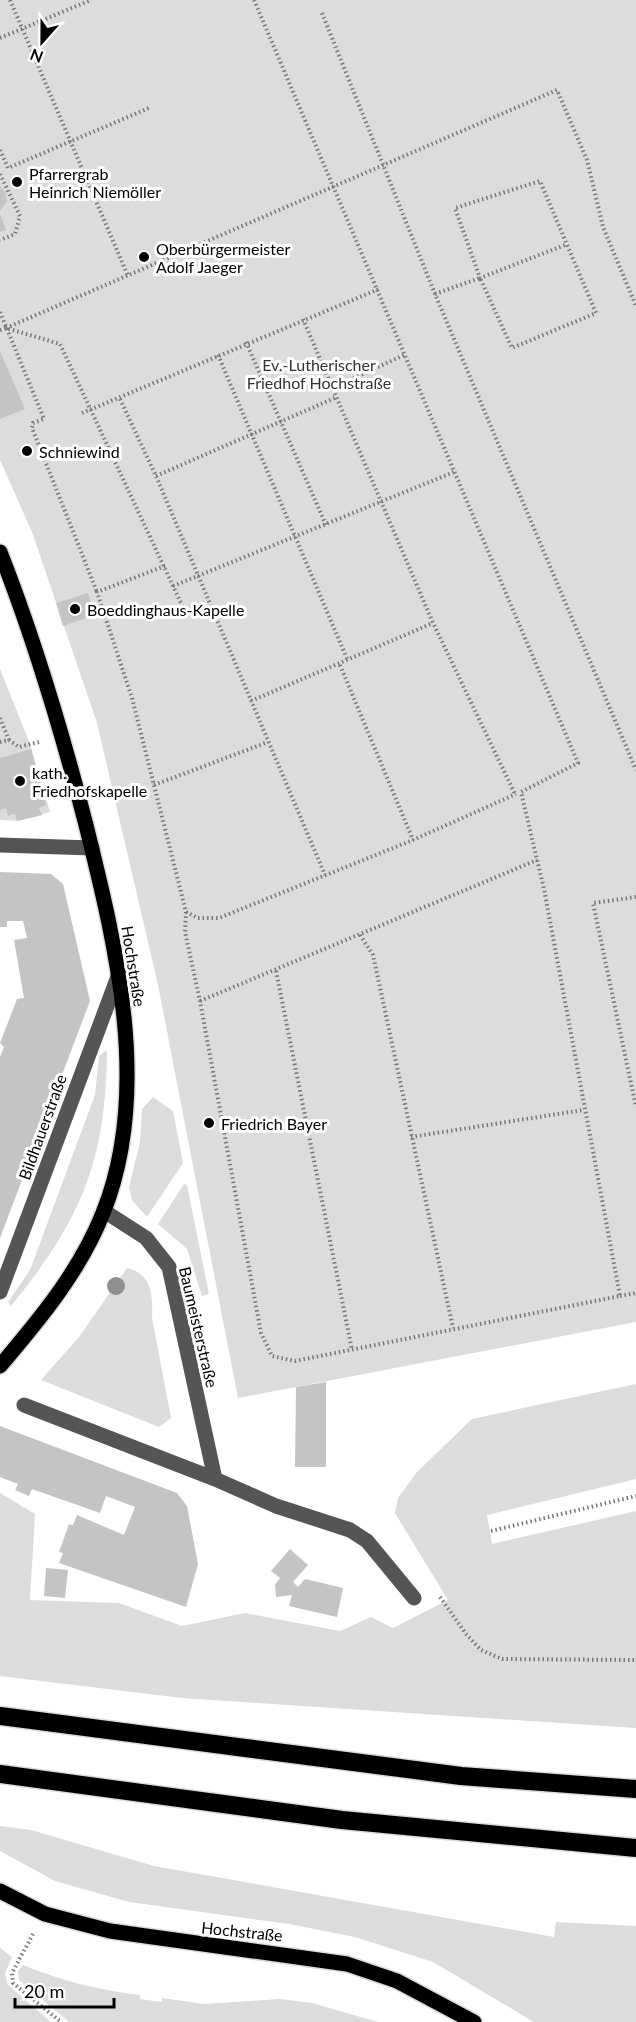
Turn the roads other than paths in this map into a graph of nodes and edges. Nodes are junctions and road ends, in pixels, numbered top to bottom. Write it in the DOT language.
graph roads {
  1 [pos="0,552"];
  2 [pos="0,845"];
  3 [pos="92,848"];
  4 [pos="119,974"];
  5 [pos="104,1211"];
  6 [pos="0,1292"];
  7 [pos="1,1360"];
  8 [pos="24,1405"];
  9 [pos="215,1479"];
  10 [pos="414,1598"];
  11 [pos="0,1716"];
  12 [pos="0,1774"];
  13 [pos="636,1790"];
  14 [pos="636,1848"];
  15 [pos="0,1891"];
  16 [pos="474,2022"];
  1 -- 3 [label="main road, Hochstraße"];
  2 -- 3 [label="street"];
  3 -- 4 [label="main road, Hochstraße"];
  4 -- 5 [label="main road, Hochstraße"];
  4 -- 6 [label="street, Bildhauerstraße"];
  5 -- 7 [label="main road, Hochstraße"];
  5 -- 9 [label="street, Baumeisterstraße"];
  8 -- 9 [label="street"];
  9 -- 10 [label="street"];
  11 -- 13 [label="highway"];
  12 -- 14 [label="highway"];
  15 -- 16 [label="main road, Hochstraße"];
}
